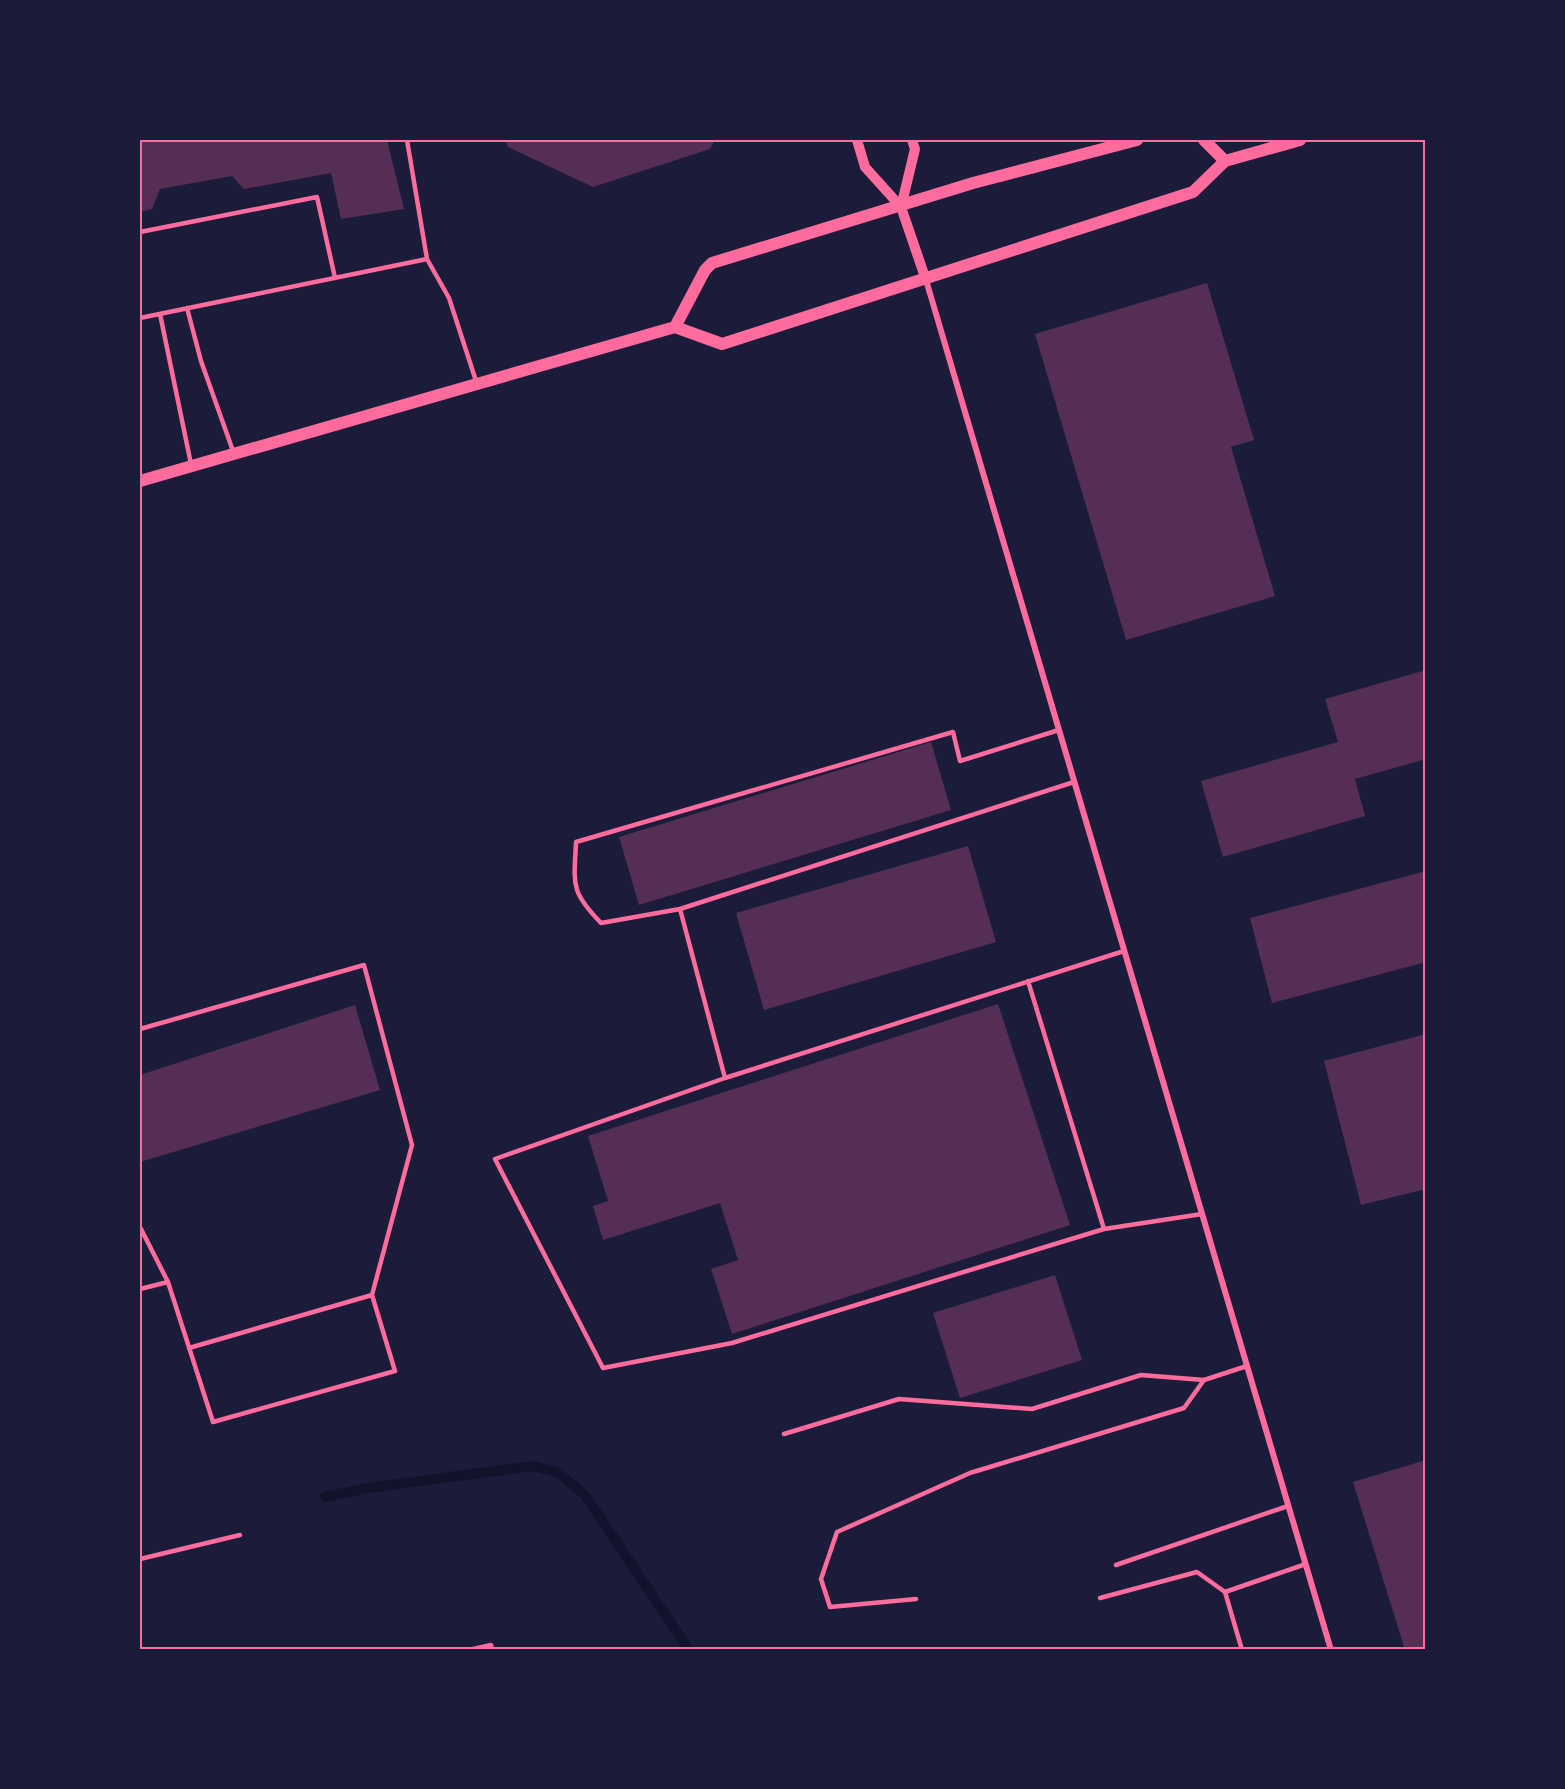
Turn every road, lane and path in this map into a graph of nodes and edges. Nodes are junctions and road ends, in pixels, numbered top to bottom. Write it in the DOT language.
graph roads {
  1 [pos="407,140"];
  2 [pos="857,140"];
  3 [pos="912,140"];
  4 [pos="1137,140"];
  5 [pos="1204,140"];
  6 [pos="1300,140"];
  7 [pos="1225,161"];
  8 [pos="902,207"];
  9 [pos="140,232"];
  10 [pos="427,259"];
  11 [pos="335,278"];
  12 [pos="926,280"];
  13 [pos="187,308"];
  14 [pos="160,314"];
  15 [pos="140,318"];
  16 [pos="675,327"];
  17 [pos="477,385"];
  18 [pos="234,454"];
  19 [pos="192,466"];
  20 [pos="140,481"];
  21 [pos="1059,730"];
  22 [pos="1074,782"];
  23 [pos="680,909"];
  24 [pos="1124,951"];
  25 [pos="1029,981"];
  26 [pos="140,1029"];
  27 [pos="725,1078"];
  28 [pos="1202,1215"];
  29 [pos="140,1227"];
  30 [pos="1104,1229"];
  31 [pos="168,1281"];
  32 [pos="140,1289"];
  33 [pos="372,1295"];
  34 [pos="189,1348"];
  35 [pos="1247,1366"];
  36 [pos="1204,1380"];
  37 [pos="784,1434"];
  38 [pos="1288,1506"];
  39 [pos="240,1535"];
  40 [pos="140,1559"];
  41 [pos="1306,1564"];
  42 [pos="1116,1565"];
  43 [pos="1225,1592"];
  44 [pos="1100,1598"];
  45 [pos="916,1599"];
  46 [pos="469,1650"];
  47 [pos="492,1650"];
  48 [pos="1242,1650"];
  49 [pos="1331,1650"];
  1 -- 10 [label="lane"];
  2 -- 8 [label="street"];
  3 -- 8 [label="street"];
  4 -- 8 [label="main road"];
  5 -- 7 [label="main road"];
  6 -- 7 [label="main road"];
  7 -- 12 [label="main road"];
  8 -- 12 [label="street"];
  8 -- 16 [label="main road"];
  9 -- 11 [label="lane"];
  10 -- 11 [label="lane"];
  10 -- 17 [label="lane"];
  11 -- 13 [label="lane"];
  12 -- 16 [label="main road"];
  12 -- 21 [label="street"];
  13 -- 14 [label="lane"];
  13 -- 18 [label="lane"];
  14 -- 15 [label="lane"];
  14 -- 19 [label="lane"];
  16 -- 17 [label="main road"];
  17 -- 18 [label="main road"];
  18 -- 19 [label="main road"];
  19 -- 20 [label="main road"];
  21 -- 22 [label="street"];
  21 -- 23 [label="lane"];
  22 -- 23 [label="lane"];
  22 -- 24 [label="street"];
  23 -- 27 [label="lane"];
  24 -- 25 [label="lane"];
  24 -- 28 [label="street"];
  25 -- 27 [label="lane"];
  25 -- 30 [label="lane"];
  26 -- 33 [label="lane"];
  27 -- 30 [label="lane"];
  28 -- 30 [label="lane"];
  28 -- 35 [label="street"];
  29 -- 31 [label="lane"];
  31 -- 32 [label="lane"];
  31 -- 34 [label="lane"];
  33 -- 34 [label="lane"];
  33 -- 34 [label="lane"];
  35 -- 36 [label="lane"];
  35 -- 38 [label="street"];
  36 -- 37 [label="lane"];
  36 -- 45 [label="lane"];
  38 -- 41 [label="street"];
  38 -- 42 [label="lane"];
  39 -- 40 [label="lane"];
  41 -- 43 [label="lane"];
  41 -- 49 [label="street"];
  43 -- 44 [label="lane"];
  43 -- 48 [label="lane"];
  46 -- 47 [label="lane"];
}
